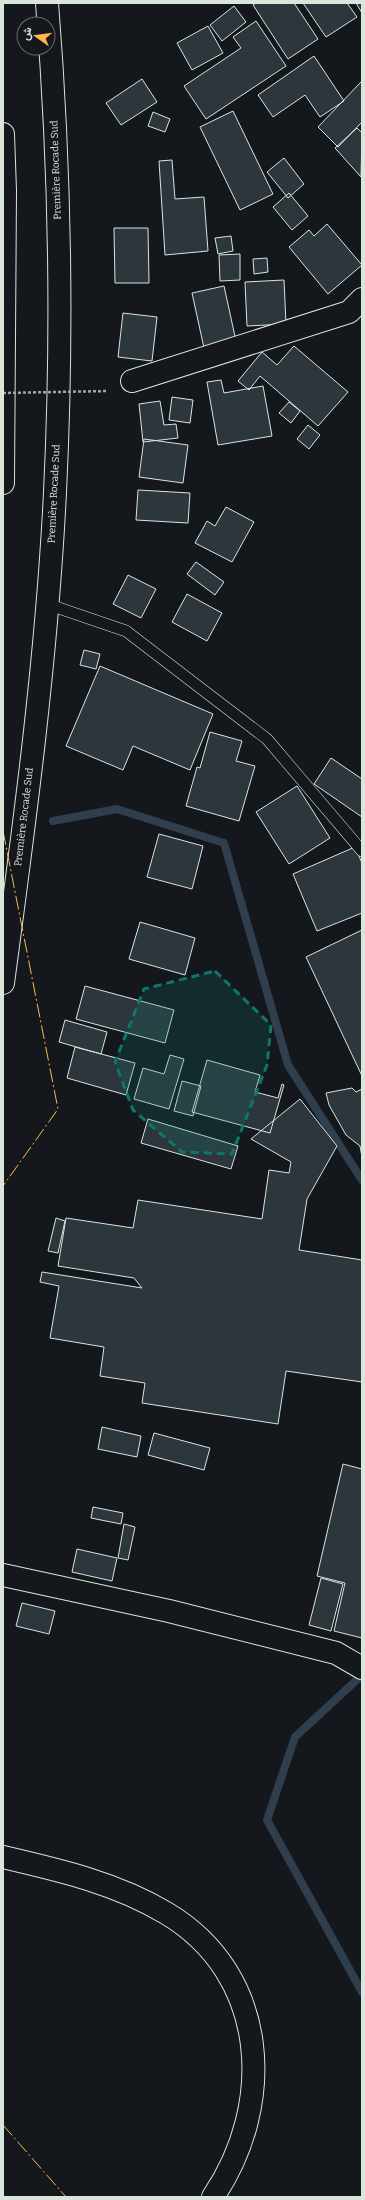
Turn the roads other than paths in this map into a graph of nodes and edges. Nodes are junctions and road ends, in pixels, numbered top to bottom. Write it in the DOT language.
graph roads {
  1 [pos="47,3"];
  2 [pos="3,134"];
  3 [pos="362,299"];
  4 [pos="132,381"];
  5 [pos="3,483"];
  6 [pos="47,604"];
  7 [pos="362,851"];
  8 [pos="3,983"];
  9 [pos="3,1575"];
  10 [pos="362,1668"];
  11 [pos="3,1857"];
  12 [pos="3,1870"];
  13 [pos="196,2197"];
  14 [pos="213,2197"];
  1 -- 6 [label="main road, Première Rocade Sud"];
  2 -- 5 [label="main road"];
  3 -- 4 [label="main road"];
  6 -- 7 [label="lane"];
  6 -- 8 [label="main road, Première Rocade Sud"];
  9 -- 10 [label="main road"];
  11 -- 14 [label="main road"];
  12 -- 13 [label="main road"];
}
